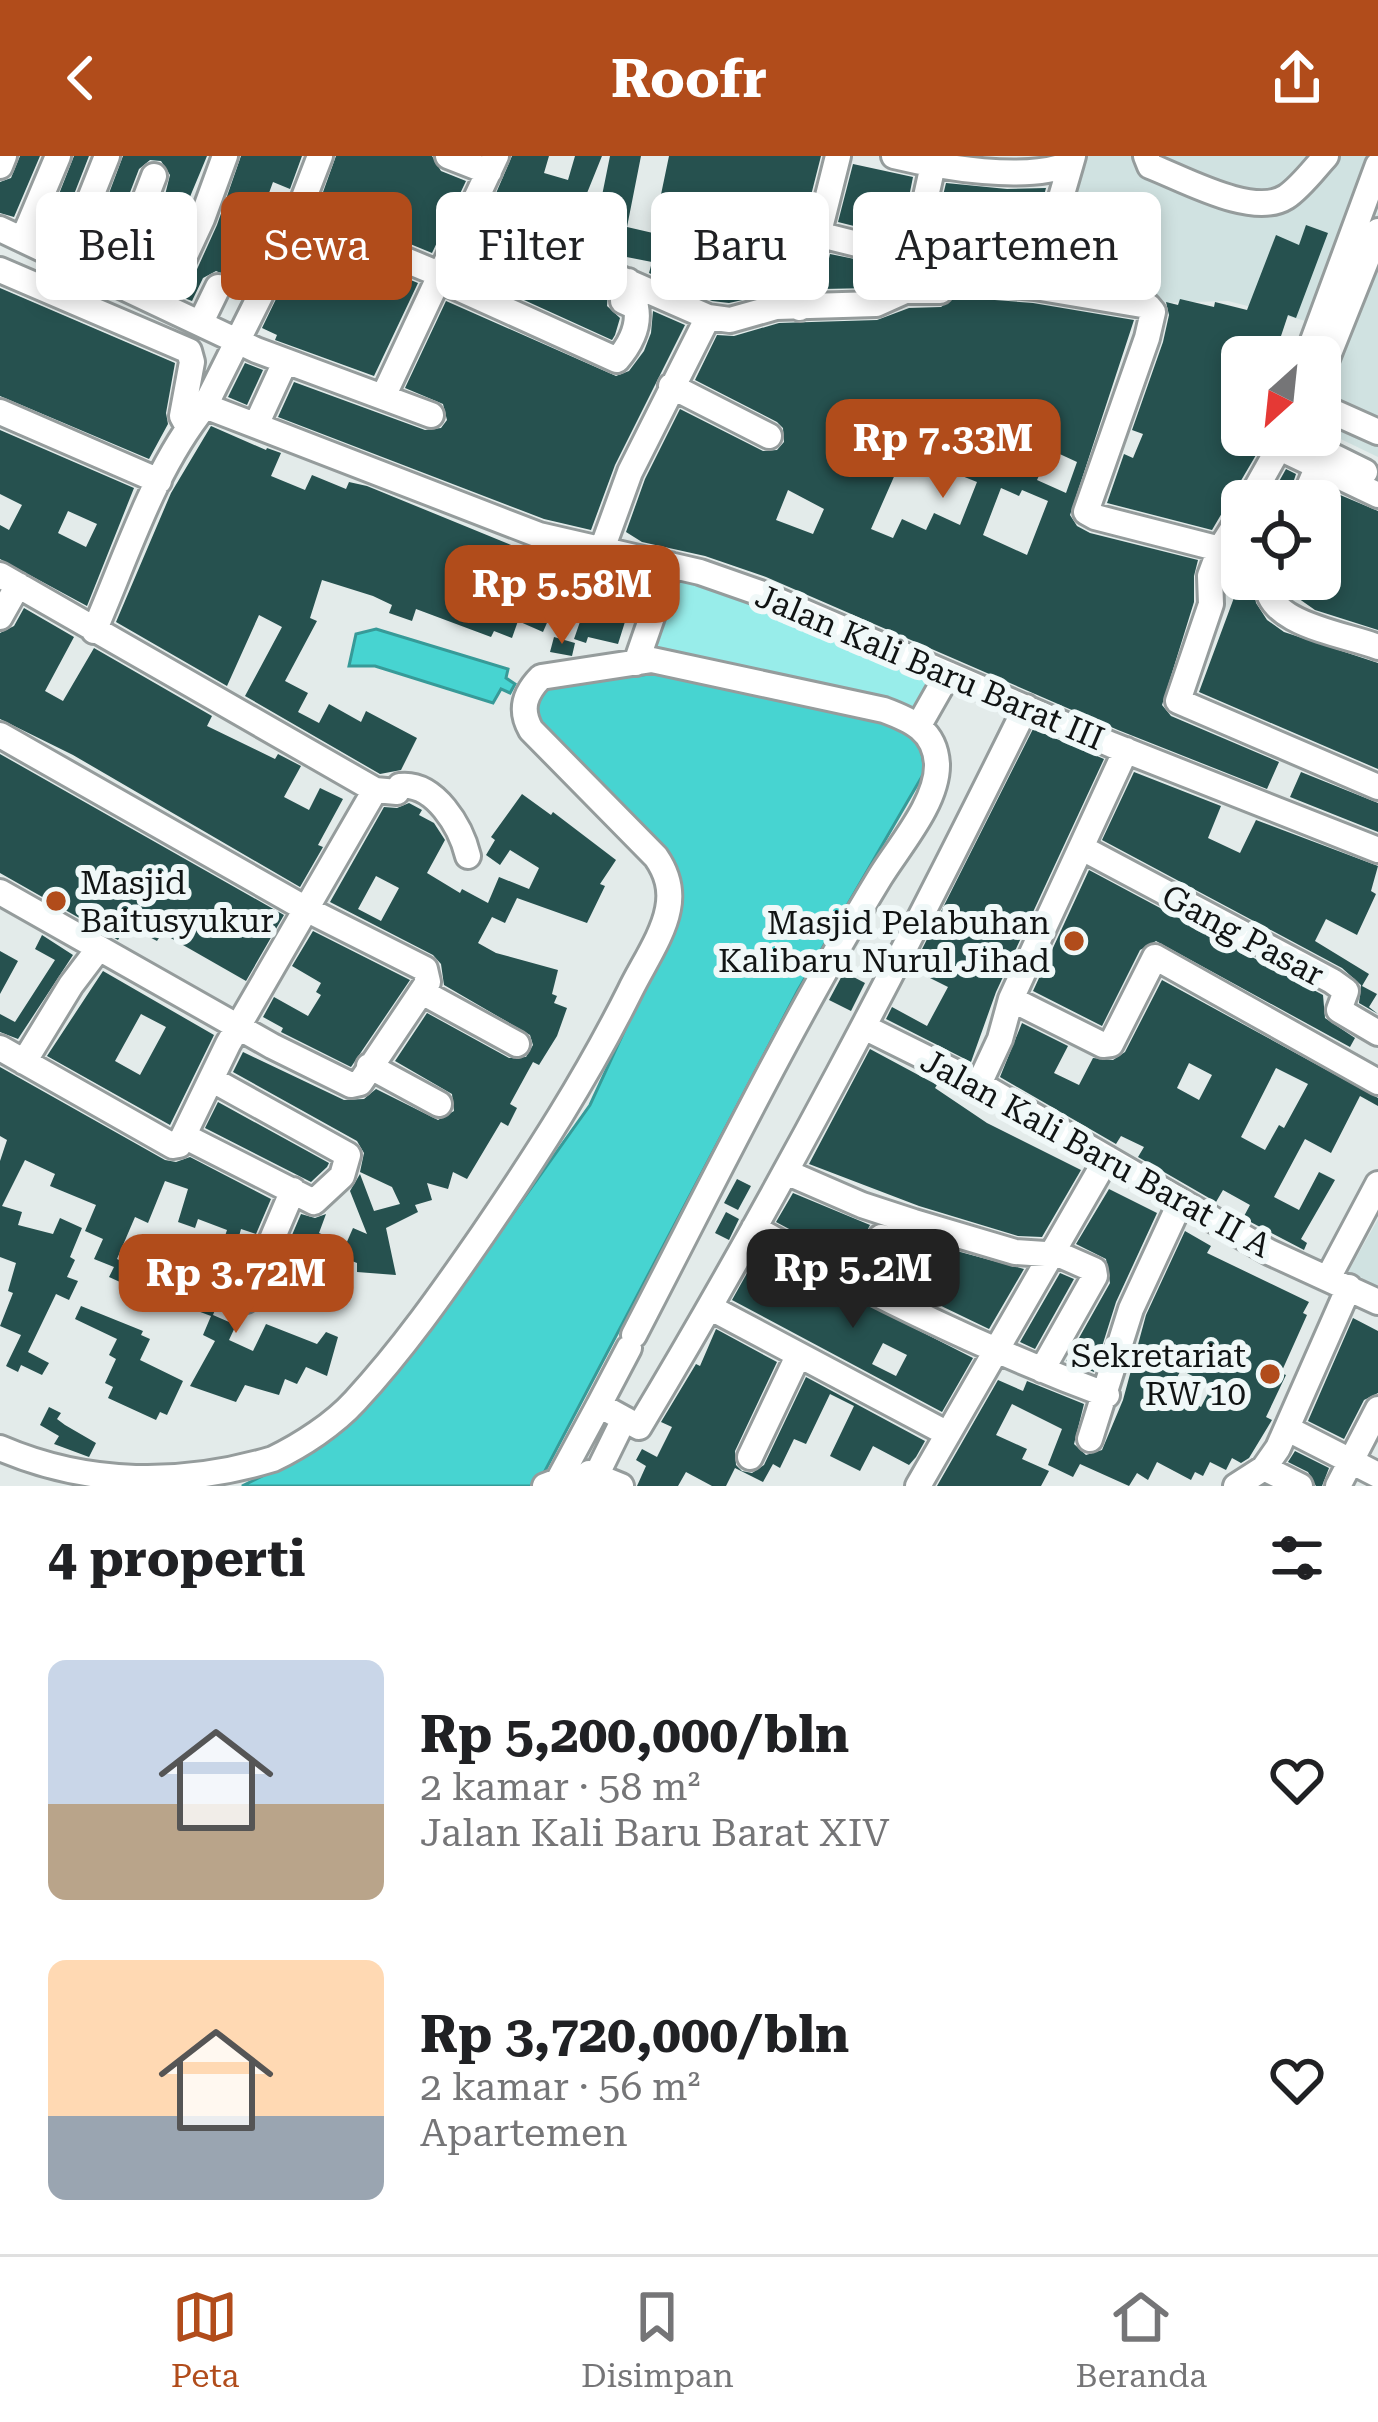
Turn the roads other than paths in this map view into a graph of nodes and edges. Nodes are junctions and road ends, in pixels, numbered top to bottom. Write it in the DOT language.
graph roads {
  1 [pos="4,156"];
  2 [pos="58,156"];
  3 [pos="107,156"];
  4 [pos="225,156"];
  5 [pos="448,156"];
  6 [pos="838,156"];
  7 [pos="894,156"];
  8 [pos="1146,156"];
  9 [pos="1326,156"];
  10 [pos="314,158"];
  11 [pos="1072,159"];
  12 [pos="942,162"];
  13 [pos="493,164"];
  14 [pos="1378,165"];
  15 [pos="0,166"];
  16 [pos="154,176"];
  17 [pos="93,192"];
  18 [pos="148,192"];
  19 [pos="304,192"];
  20 [pos="479,192"];
  21 [pos="829,192"];
  22 [pos="930,192"];
  23 [pos="1063,192"];
  24 [pos="1378,231"];
  25 [pos="11,234"];
  26 [pos="0,270"];
  27 [pos="628,280"];
  28 [pos="436,281"];
  29 [pos="627,284"];
  30 [pos="218,287"];
  31 [pos="156,300"];
  32 [pos="241,300"];
  33 [pos="487,300"];
  34 [pos="623,300"];
  35 [pos="802,300"];
  36 [pos="885,300"];
  37 [pos="1108,300"];
  38 [pos="163,303"];
  39 [pos="800,308"];
  40 [pos="708,317"];
  41 [pos="224,327"];
  42 [pos="1315,336"];
  43 [pos="1336,336"];
  44 [pos="285,362"];
  45 [pos="670,386"];
  46 [pos="383,397"];
  47 [pos="205,406"];
  48 [pos="0,412"];
  49 [pos="431,415"];
  50 [pos="1341,415"];
  51 [pos="256,425"];
  52 [pos="188,427"];
  53 [pos="1378,432"];
  54 [pos="770,436"];
  55 [pos="1303,456"];
  56 [pos="1324,456"];
  57 [pos="1317,468"];
  58 [pos="1378,478"];
  59 [pos="1312,480"];
  60 [pos="159,482"];
  61 [pos="1378,495"];
  62 [pos="1220,549"];
  63 [pos="601,552"];
  64 [pos="670,565"];
  65 [pos="9,580"];
  66 [pos="1272,600"];
  67 [pos="0,617"];
  68 [pos="94,631"];
  69 [pos="1378,646"];
  70 [pos="636,663"];
  71 [pos="948,674"];
  72 [pos="1026,707"];
  73 [pos="919,725"];
  74 [pos="0,735"];
  75 [pos="1126,750"];
  76 [pos="1378,787"];
  77 [pos="375,790"];
  78 [pos="1082,848"];
  79 [pos="1378,850"];
  80 [pos="469,856"];
  81 [pos="0,892"];
  82 [pos="306,909"];
  83 [pos="99,948"];
  84 [pos="424,981"];
  85 [pos="1011,999"];
  86 [pos="239,1027"];
  87 [pos="865,1027"];
  88 [pos="1378,1033"];
  89 [pos="517,1044"];
  90 [pos="0,1048"];
  91 [pos="24,1061"];
  92 [pos="370,1066"];
  93 [pos="211,1079"];
  94 [pos="1378,1082"];
  95 [pos="979,1084"];
  96 [pos="439,1104"];
  97 [pos="184,1136"];
  98 [pos="1107,1158"];
  99 [pos="786,1172"];
  100 [pos="1378,1184"];
  101 [pos="293,1190"];
  102 [pos="1181,1201"];
  103 [pos="914,1222"];
  104 [pos="754,1228"];
  105 [pos="1047,1257"];
  106 [pos="859,1285"];
  107 [pos="1340,1289"];
  108 [pos="246,1300"];
  109 [pos="1378,1302"];
  110 [pos="711,1308"];
  111 [pos="1378,1318"];
  112 [pos="996,1349"];
  113 [pos="798,1356"];
  114 [pos="1042,1370"];
  115 [pos="1106,1396"];
  116 [pos="599,1406"];
  117 [pos="1378,1409"];
  118 [pos="624,1419"];
  119 [pos="1288,1429"];
  120 [pos="948,1434"];
  121 [pos="1090,1438"];
  122 [pos="0,1448"];
  123 [pos="750,1457"];
  124 [pos="1350,1460"];
  125 [pos="1264,1468"];
  126 [pos="1378,1475"];
  127 [pos="588,1480"];
  128 [pos="1238,1485"];
  129 [pos="545,1486"];
  130 [pos="622,1486"];
  131 [pos="918,1486"];
  132 [pos="1300,1486"];
  133 [pos="1338,1486"];
  1 -- 15 [label="street"];
  2 -- 25 [label="street"];
  3 -- 17 [label="street"];
  4 -- 38 [label="street"];
  5 -- 13 [label="street"];
  6 -- 21 [label="street"];
  7 -- 12 [label="street"];
  8 -- 9 [label="street"];
  10 -- 19 [label="street"];
  11 -- 12 [label="street"];
  11 -- 23 [label="street"];
  12 -- 22 [label="street"];
  13 -- 20 [label="street"];
  14 -- 42 [label="street"];
  16 -- 18 [label="street"];
  24 -- 43 [label="street"];
  26 -- 52 [label="street"];
  27 -- 29 [label="street"];
  27 -- 40 [label="street"];
  28 -- 46 [label="street"];
  30 -- 41 [label="street"];
  31 -- 38 [label="street"];
  32 -- 41 [label="street"];
  33 -- 34 [label="street"];
  35 -- 39 [label="street"];
  36 -- 39 [label="street"];
  37 -- 62 [label="street"];
  38 -- 41 [label="street"];
  39 -- 40 [label="street"];
  40 -- 45 [label="street"];
  41 -- 44 [label="street"];
  41 -- 47 [label="street"];
  44 -- 46 [label="street"];
  44 -- 51 [label="street"];
  45 -- 54 [label="street"];
  45 -- 63 [label="street"];
  46 -- 49 [label="street"];
  47 -- 51 [label="street, Jalan Kali Baru Barat III"];
  47 -- 52 [label="street"];
  48 -- 60 [label="street"];
  50 -- 53 [label="street"];
  51 -- 63 [label="street, Jalan Kali Baru Barat III"];
  52 -- 60 [label="street"];
  55 -- 57 [label="street"];
  56 -- 58 [label="street"];
  57 -- 59 [label="street"];
  57 -- 61 [label="street"];
  60 -- 68 [label="street"];
  62 -- 76 [label="street"];
  63 -- 64 [label="street, Jalan Kali Baru Barat III"];
  64 -- 70 [label="street"];
  64 -- 71 [label="street, Jalan Kali Baru Barat III"];
  65 -- 67 [label="street"];
  65 -- 68 [label="street"];
  66 -- 69 [label="street"];
  68 -- 77 [label="street"];
  70 -- 73 [label="street"];
  70 -- 122 [label="street"];
  71 -- 72 [label="street, Jalan Kali Baru Barat III"];
  71 -- 73 [label="street"];
  72 -- 75 [label="street, Jalan Kali Baru Barat III"];
  72 -- 87 [label="street"];
  73 -- 116 [label="street"];
  74 -- 82 [label="street"];
  75 -- 78 [label="street"];
  75 -- 79 [label="street, Jalan Kali Baru Barat III"];
  77 -- 80 [label="street"];
  77 -- 82 [label="street"];
  78 -- 85 [label="street"];
  78 -- 88 [label="street, Gang Pasar"];
  81 -- 83 [label="street"];
  82 -- 84 [label="street"];
  82 -- 86 [label="street"];
  83 -- 86 [label="street"];
  83 -- 91 [label="street"];
  84 -- 89 [label="street"];
  84 -- 92 [label="street"];
  85 -- 94 [label="street"];
  85 -- 95 [label="street"];
  86 -- 92 [label="street"];
  86 -- 93 [label="street"];
  87 -- 95 [label="street, Jalan Kali Baru Barat II A"];
  87 -- 99 [label="street"];
  90 -- 91 [label="street"];
  91 -- 97 [label="street"];
  92 -- 96 [label="street"];
  93 -- 97 [label="street"];
  93 -- 101 [label="street"];
  95 -- 98 [label="street, Jalan Kali Baru Barat II A"];
  97 -- 101 [label="street"];
  98 -- 102 [label="street, Jalan Kali Baru Barat II A"];
  98 -- 105 [label="street"];
  99 -- 103 [label="street"];
  99 -- 104 [label="street"];
  100 -- 107 [label="street"];
  101 -- 108 [label="street"];
  102 -- 107 [label="street, Jalan Kali Baru Barat II A"];
  102 -- 115 [label="street"];
  103 -- 105 [label="street"];
  103 -- 106 [label="street"];
  104 -- 106 [label="street"];
  104 -- 110 [label="street"];
  105 -- 112 [label="street"];
  105 -- 114 [label="street"];
  106 -- 112 [label="street"];
  107 -- 109 [label="street"];
  107 -- 111 [label="street"];
  107 -- 119 [label="street"];
  110 -- 113 [label="street"];
  110 -- 118 [label="street"];
  112 -- 114 [label="street"];
  112 -- 120 [label="street"];
  113 -- 120 [label="street"];
  113 -- 123 [label="street"];
  114 -- 115 [label="street"];
  115 -- 121 [label="street"];
  116 -- 118 [label="street"];
  116 -- 129 [label="street"];
  117 -- 124 [label="street"];
  118 -- 127 [label="street"];
  119 -- 124 [label="street"];
  119 -- 125 [label="street"];
  120 -- 131 [label="street"];
  124 -- 126 [label="street"];
  124 -- 133 [label="street"];
  125 -- 128 [label="street"];
  125 -- 132 [label="street"];
  127 -- 130 [label="street"];
}
